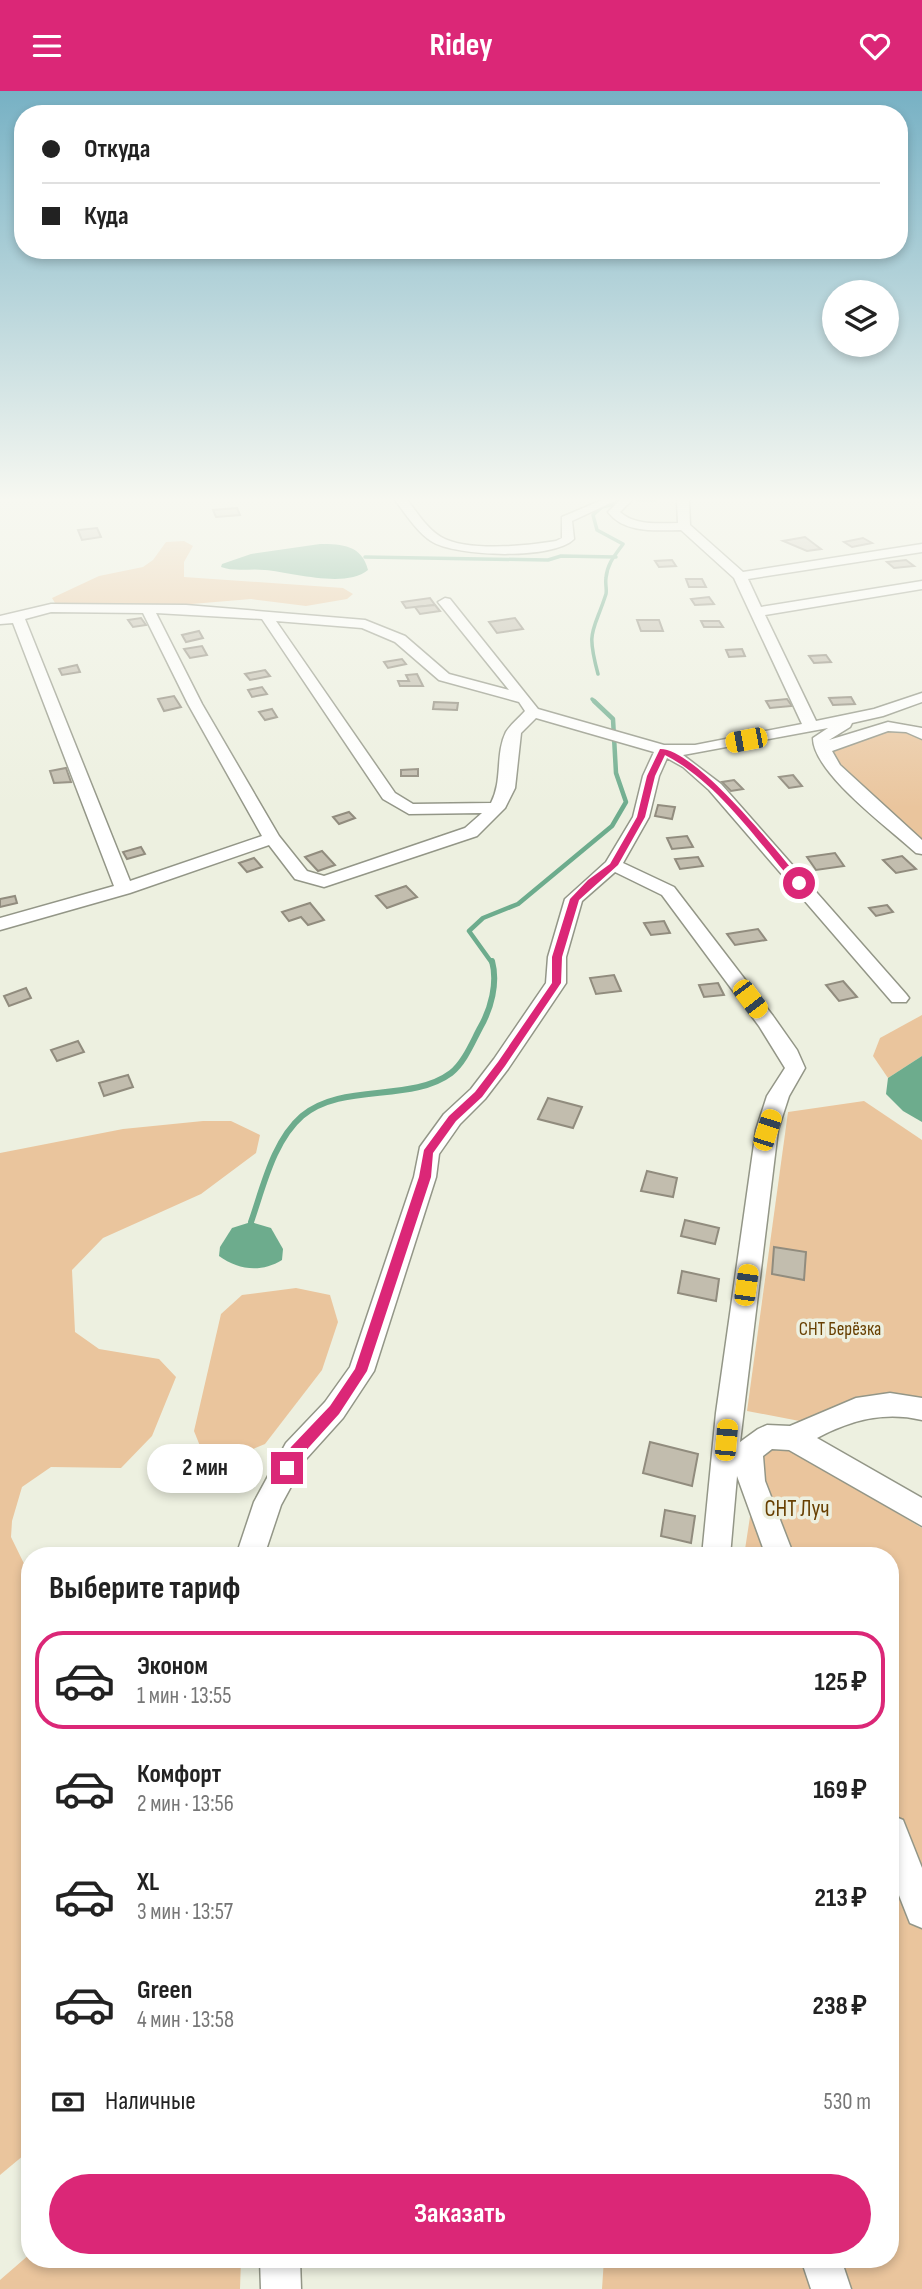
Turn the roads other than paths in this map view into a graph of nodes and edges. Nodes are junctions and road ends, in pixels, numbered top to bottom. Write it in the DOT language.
graph roads {
  1 [pos="445,602"];
  2 [pos="753,603"];
  3 [pos="817,603"];
  4 [pos="148,609"];
  5 [pos="758,612"];
  6 [pos="267,617"];
  7 [pos="18,619"];
  8 [pos="0,620"];
  9 [pos="922,697"];
  10 [pos="528,706"];
  11 [pos="894,709"];
  12 [pos="843,719"];
  13 [pos="918,721"];
  14 [pos="811,726"];
  15 [pos="922,734"];
  16 [pos="663,750"];
  17 [pos="823,750"];
  18 [pos="497,809"];
  19 [pos="272,838"];
  20 [pos="922,849"];
  21 [pos="613,865"];
  22 [pos="124,889"];
  23 [pos="0,924"];
  24 [pos="899,998"];
  25 [pos="922,1409"];
  26 [pos="793,1438"];
  27 [pos="922,1513"];
  28 [pos="253,1547"];
  29 [pos="717,1547"];
  30 [pos="777,1547"];
  31 [pos="899,1852"];
  32 [pos="922,1911"];
  33 [pos="280,2268"];
  34 [pos="824,2268"];
  35 [pos="281,2289"];
  36 [pos="831,2289"];
  1 -- 10 [label="street"];
  2 -- 5 [label="street"];
  3 -- 5 [label="street"];
  4 -- 6 [label="street"];
  4 -- 7 [label="street"];
  4 -- 19 [label="street"];
  5 -- 14 [label="street"];
  6 -- 10 [label="street"];
  6 -- 18 [label="street"];
  7 -- 8 [label="street"];
  7 -- 22 [label="street"];
  9 -- 11 [label="street"];
  10 -- 16 [label="street"];
  10 -- 18 [label="street"];
  11 -- 12 [label="street"];
  11 -- 13 [label="street"];
  12 -- 14 [label="street"];
  12 -- 17 [label="street"];
  14 -- 16 [label="street"];
  15 -- 17 [label="street"];
  16 -- 21 [label="street"];
  16 -- 24 [label="street"];
  17 -- 20 [label="street"];
  18 -- 19 [label="street"];
  19 -- 22 [label="street"];
  21 -- 28 [label="street"];
  21 -- 29 [label="street"];
  22 -- 23 [label="street"];
  25 -- 26 [label="street"];
  26 -- 27 [label="street"];
  26 -- 30 [label="street"];
  31 -- 32 [label="street"];
  33 -- 35 [label="street"];
  34 -- 36 [label="street"];
}
